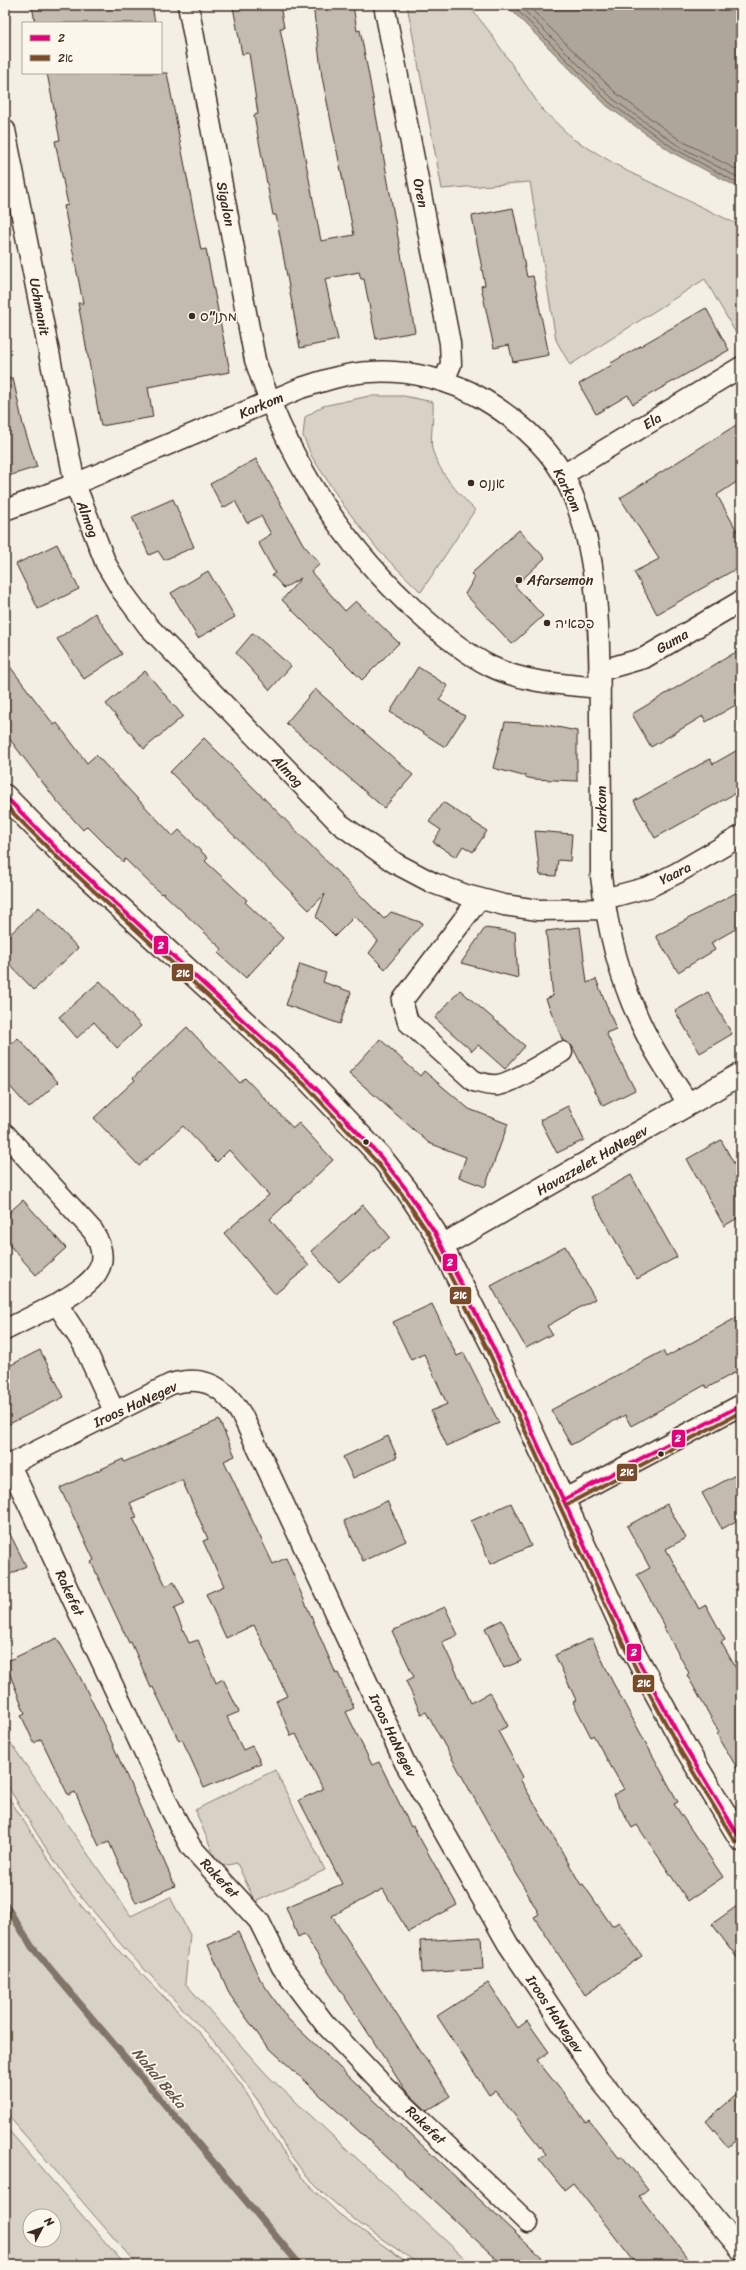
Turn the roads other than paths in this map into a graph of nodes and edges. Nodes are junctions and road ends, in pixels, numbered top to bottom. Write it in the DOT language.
graph roads {
  1 [pos="188,5"];
  2 [pos="384,5"];
  3 [pos="5,130"];
  4 [pos="741,367"];
  5 [pos="444,381"];
  6 [pos="269,402"];
  7 [pos="563,476"];
  8 [pos="75,484"];
  9 [pos="5,510"];
  10 [pos="741,602"];
  11 [pos="600,679"];
  12 [pos="5,796"];
  13 [pos="741,836"];
  14 [pos="479,899"];
  15 [pos="605,904"];
  16 [pos="562,1052"];
  17 [pos="741,1074"];
  18 [pos="688,1103"];
  19 [pos="5,1134"];
  20 [pos="442,1246"];
  21 [pos="57,1304"];
  22 [pos="5,1330"];
  23 [pos="741,1405"];
  24 [pos="115,1413"];
  25 [pos="8,1466"];
  26 [pos="563,1500"];
  27 [pos="741,1840"];
  28 [pos="528,2223"];
  29 [pos="741,2250"];
  1 -- 6 [label="street, Sigalon"];
  2 -- 5 [label="street, Oren"];
  3 -- 8 [label="street, Uchmanit"];
  4 -- 7 [label="street, Ela"];
  5 -- 6 [label="street, Karkom"];
  5 -- 7 [label="street, Karkom"];
  6 -- 8 [label="street, Karkom"];
  6 -- 11 [label="street"];
  7 -- 11 [label="street, Karkom"];
  8 -- 9 [label="street, Karkom"];
  8 -- 14 [label="street, Almog"];
  10 -- 11 [label="street, Guma"];
  11 -- 15 [label="street, Karkom"];
  12 -- 20 [label="street"];
  13 -- 15 [label="street, Yaara"];
  14 -- 15 [label="street, Almog"];
  14 -- 16 [label="street"];
  15 -- 18 [label="street, Karkom"];
  17 -- 18 [label="street, Havazzelet HaNegev"];
  18 -- 20 [label="street, Havazzelet HaNegev"];
  19 -- 21 [label="street"];
  20 -- 26 [label="street"];
  21 -- 22 [label="street"];
  21 -- 24 [label="street"];
  23 -- 26 [label="street"];
  24 -- 25 [label="street, Iroos HaNegev"];
  24 -- 29 [label="street, Iroos HaNegev"];
  25 -- 28 [label="street, Rakefet"];
  26 -- 27 [label="street"];
}
